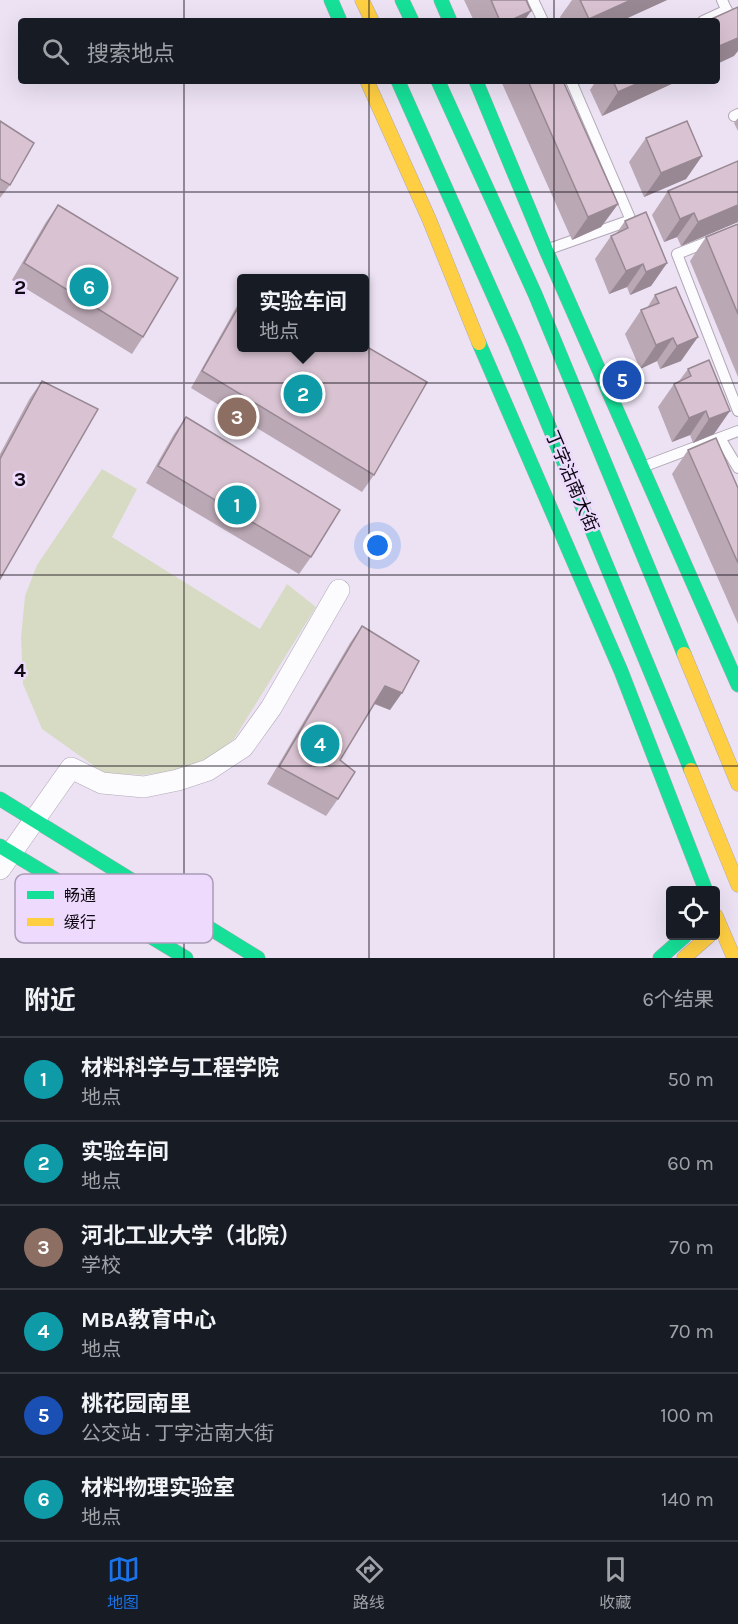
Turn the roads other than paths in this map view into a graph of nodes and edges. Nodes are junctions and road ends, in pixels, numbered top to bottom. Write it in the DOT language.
graph roads {
  1 [pos="331,0"];
  2 [pos="362,0"];
  3 [pos="402,0"];
  4 [pos="441,0"];
  5 [pos="533,0"];
  6 [pos="725,5"];
  7 [pos="339,18"];
  8 [pos="371,18"];
  9 [pos="411,18"];
  10 [pos="449,18"];
  11 [pos="542,18"];
  12 [pos="707,18"];
  13 [pos="738,36"];
  14 [pos="368,84"];
  15 [pos="399,84"];
  16 [pos="439,84"];
  17 [pos="477,84"];
  18 [pos="572,84"];
  19 [pos="631,220"];
  20 [pos="738,230"];
  21 [pos="639,239"];
  22 [pos="546,250"];
  23 [pos="738,411"];
  24 [pos="738,431"];
  25 [pos="720,438"];
  26 [pos="642,467"];
  27 [pos="738,468"];
  28 [pos="608,566"];
  29 [pos="339,590"];
  30 [pos="734,666"];
  31 [pos="621,671"];
  32 [pos="738,685"];
  33 [pos="738,784"];
  34 [pos="0,799"];
  35 [pos="34,819"];
  36 [pos="3,856"];
  37 [pos="35,874"];
  38 [pos="123,874"];
  39 [pos="738,885"];
  40 [pos="704,886"];
  41 [pos="730,906"];
  42 [pos="720,920"];
  43 [pos="213,930"];
  44 [pos="720,930"];
  45 [pos="680,940"];
  46 [pos="701,940"];
  47 [pos="159,943"];
  48 [pos="186,958"];
  49 [pos="258,958"];
  50 [pos="660,958"];
  51 [pos="684,958"];
  52 [pos="734,958"];
  1 -- 7 [label="main road"];
  2 -- 8 [label="main road"];
  3 -- 9 [label="main road"];
  4 -- 10 [label="main road"];
  5 -- 11 [label="lane"];
  6 -- 12 [label="lane"];
  6 -- 13 [label="lane"];
  14 -- 31 [label="main road"];
  15 -- 28 [label="main road, 丁字沽南大街"];
  16 -- 33 [label="main road, 丁字沽南大街"];
  17 -- 22 [label="main road"];
  18 -- 19 [label="lane"];
  19 -- 21 [label="lane"];
  19 -- 22 [label="lane"];
  20 -- 23 [label="lane"];
  22 -- 26 [label="main road"];
  24 -- 25 [label="lane"];
  25 -- 26 [label="lane"];
  25 -- 27 [label="lane"];
  26 -- 30 [label="main road"];
  28 -- 31 [label="main road"];
  28 -- 39 [label="main road, 丁字沽南大街"];
  29 -- 35 [label="street"];
  30 -- 32 [label="main road"];
  31 -- 40 [label="main road"];
  34 -- 35 [label="main road"];
  35 -- 36 [label="street"];
  35 -- 38 [label="main road"];
  36 -- 37 [label="main road"];
  41 -- 42 [label="main road"];
  43 -- 49 [label="main road"];
  44 -- 52 [label="main road"];
  45 -- 50 [label="main road"];
  46 -- 51 [label="main road"];
  47 -- 48 [label="main road"];
}
